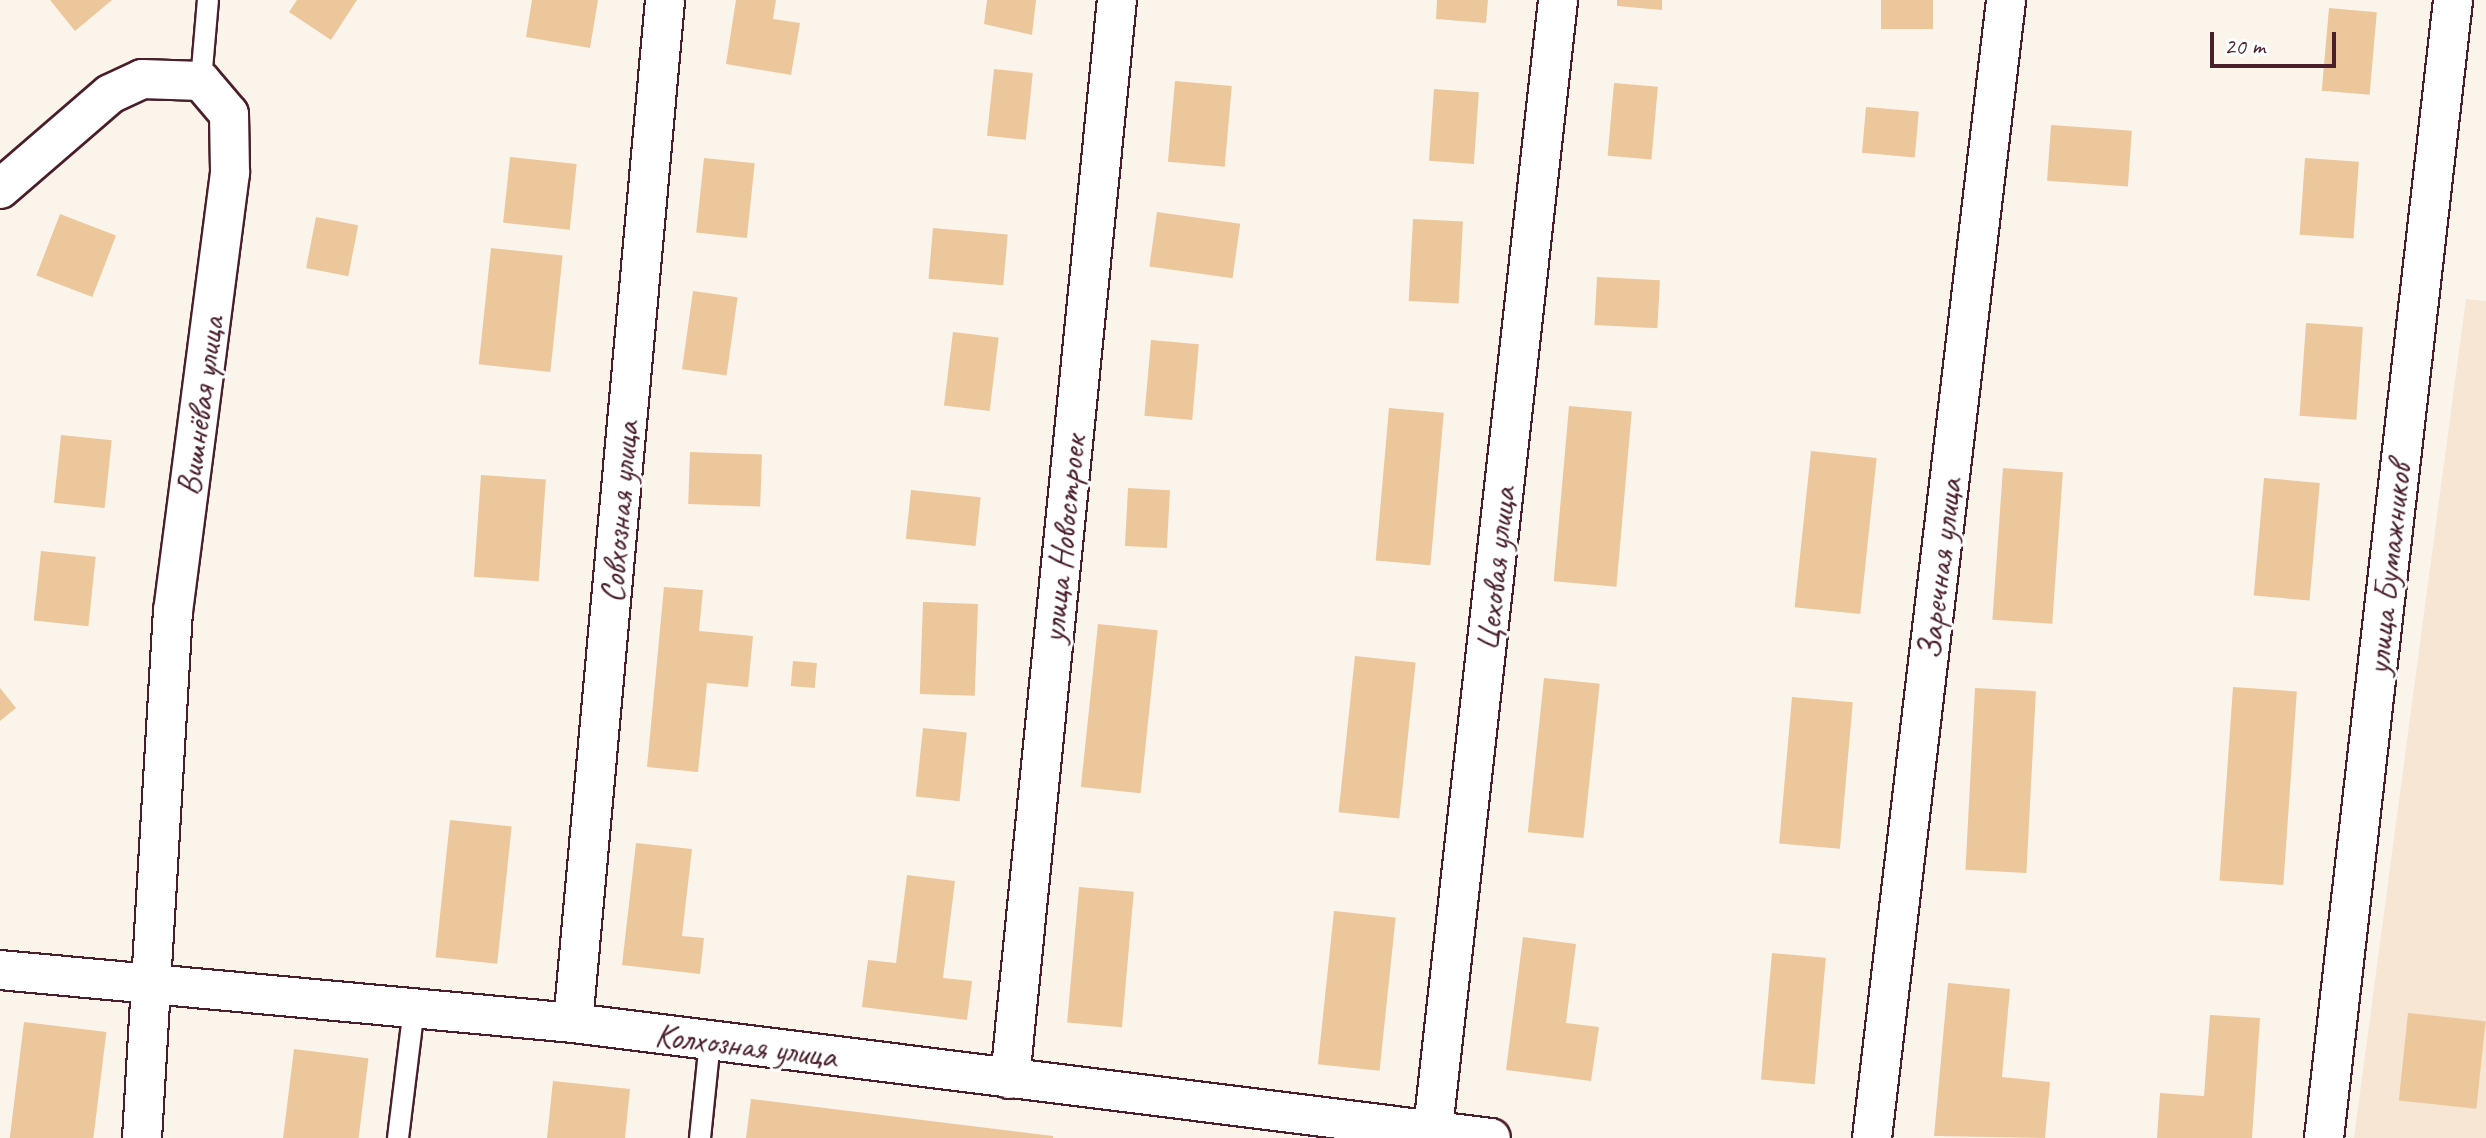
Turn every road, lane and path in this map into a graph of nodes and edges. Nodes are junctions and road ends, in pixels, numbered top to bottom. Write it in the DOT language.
graph roads {
  1 [pos="208,0"];
  2 [pos="665,0"];
  3 [pos="1117,0"];
  4 [pos="1558,0"];
  5 [pos="2006,0"];
  6 [pos="2453,0"];
  7 [pos="201,81"];
  8 [pos="0,189"];
  9 [pos="0,970"];
  10 [pos="155,982"];
  11 [pos="414,1008"];
  12 [pos="573,1023"];
  13 [pos="710,1041"];
  14 [pos="1010,1079"];
  15 [pos="1433,1135"];
  16 [pos="142,1138"];
  17 [pos="398,1138"];
  18 [pos="700,1138"];
  19 [pos="1491,1138"];
  20 [pos="1872,1138"];
  21 [pos="2324,1138"];
  1 -- 7 [label="lane"];
  2 -- 12 [label="street, Совхозная улица"];
  3 -- 14 [label="street, улица Новостроек"];
  4 -- 15 [label="street, Цеховая улица"];
  5 -- 20 [label="street, Заречная улица"];
  6 -- 21 [label="street, улица Бумажников"];
  7 -- 8 [label="street"];
  7 -- 10 [label="street, Вишнёвая улица"];
  9 -- 10 [label="street, Колхозная улица"];
  10 -- 11 [label="street, Колхозная улица"];
  10 -- 16 [label="street, Вишнёвая улица"];
  11 -- 12 [label="street, Колхозная улица"];
  11 -- 17 [label="lane"];
  12 -- 13 [label="street, Колхозная улица"];
  13 -- 14 [label="street, Колхозная улица"];
  13 -- 18 [label="lane"];
  14 -- 15 [label="street, Колхозная улица"];
  15 -- 19 [label="street, Колхозная улица"];
}
